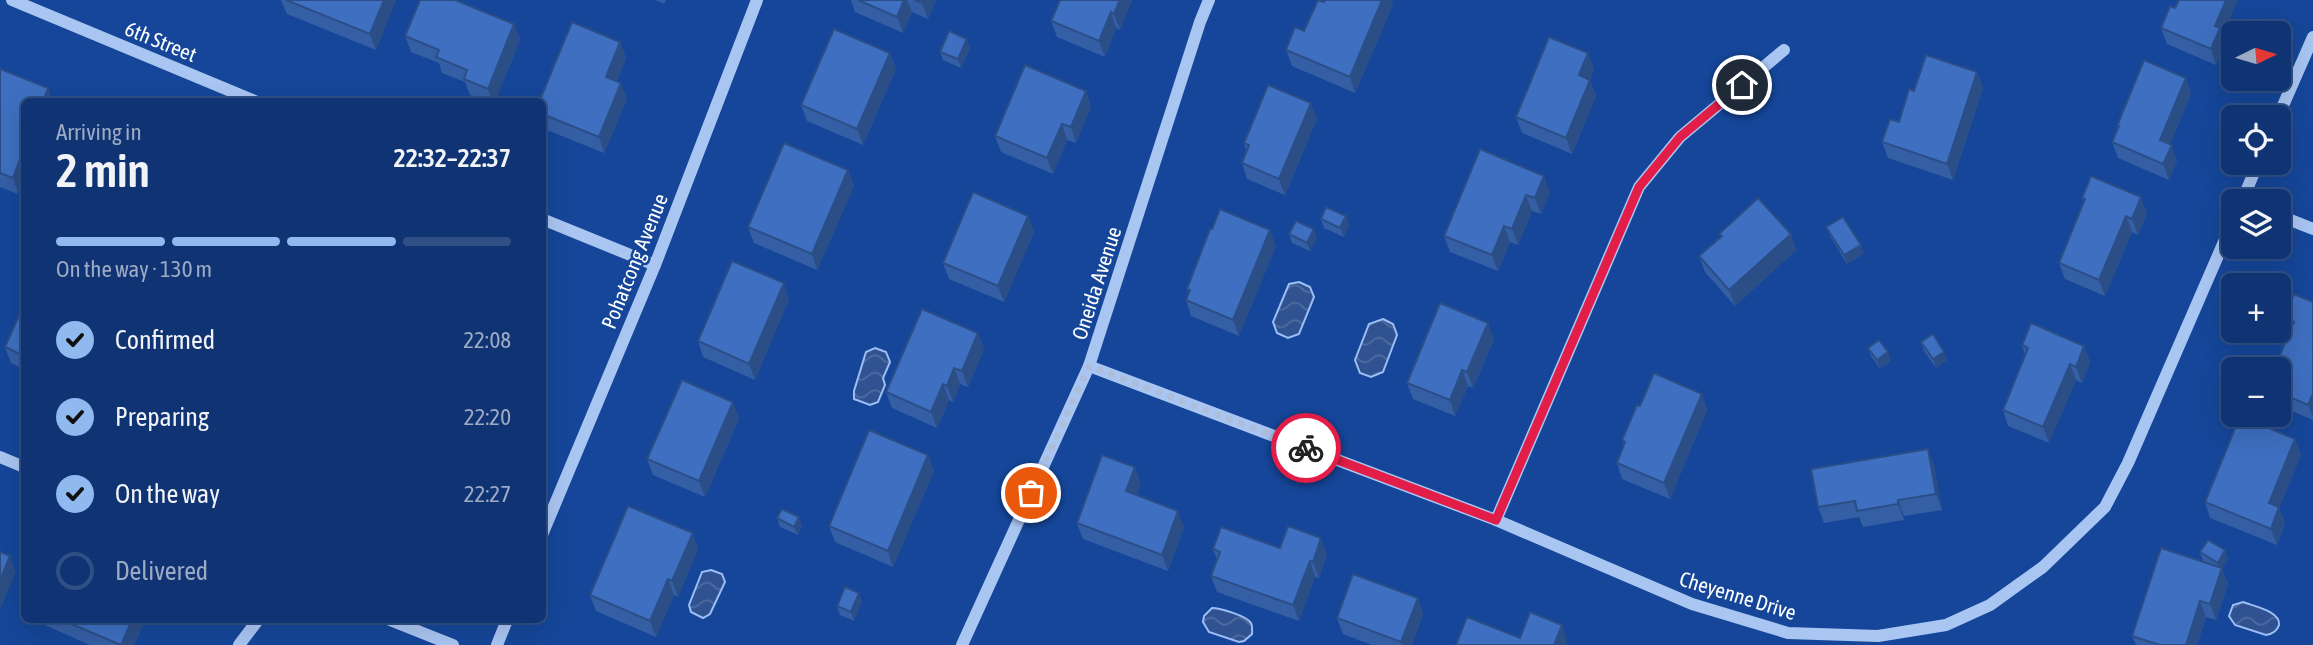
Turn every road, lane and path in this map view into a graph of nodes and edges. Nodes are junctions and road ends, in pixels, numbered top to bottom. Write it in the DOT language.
graph roads {
  1 [pos="12,0"];
  2 [pos="758,0"];
  3 [pos="1209,0"];
  4 [pos="2313,37"];
  5 [pos="1784,50"];
  6 [pos="247,98"];
  7 [pos="2283,105"];
  8 [pos="2291,220"];
  9 [pos="546,221"];
  10 [pos="2313,229"];
  11 [pos="2221,249"];
  12 [pos="655,265"];
  13 [pos="1089,366"];
  14 [pos="0,457"];
  15 [pos="21,466"];
  16 [pos="1496,520"];
  17 [pos="546,525"];
  18 [pos="256,623"];
  19 [pos="398,623"];
  20 [pos="506,623"];
  21 [pos="239,645"];
  22 [pos="453,645"];
  23 [pos="496,645"];
  24 [pos="962,645"];
  1 -- 6 [label="street, 6th Street"];
  2 -- 12 [label="street, Pohatcong Avenue"];
  3 -- 13 [label="street, Oneida Avenue"];
  4 -- 7 [label="street"];
  5 -- 16 [label="street"];
  8 -- 10 [label="street"];
  9 -- 12 [label="street"];
  11 -- 16 [label="street, Cheyenne Drive"];
  12 -- 17 [label="street, Pohatcong Avenue"];
  13 -- 16 [label="street, Cheyenne Drive"];
  13 -- 24 [label="street, Oneida Avenue"];
  14 -- 15 [label="street"];
  18 -- 21 [label="street"];
  19 -- 22 [label="street"];
  20 -- 23 [label="street"];
}
